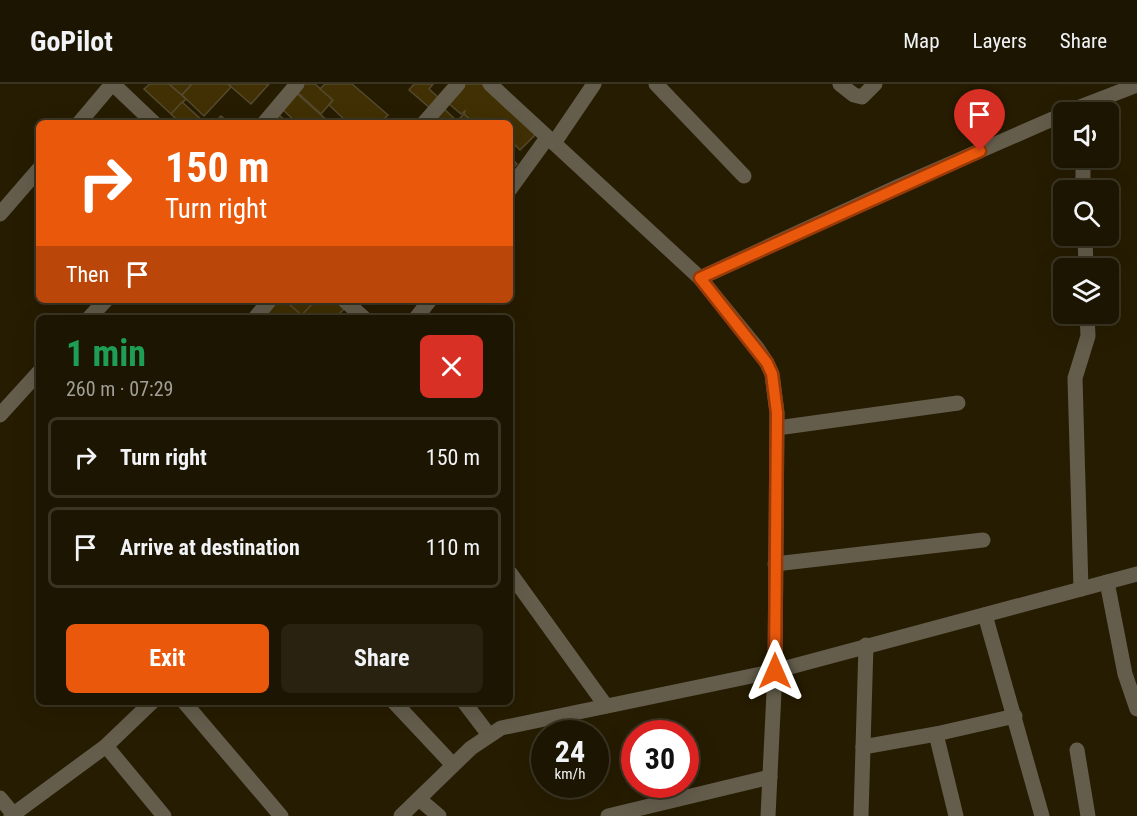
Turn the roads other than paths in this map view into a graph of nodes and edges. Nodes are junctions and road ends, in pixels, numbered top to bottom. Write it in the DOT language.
graph roads {
  1 [pos="113,84"];
  2 [pos="297,84"];
  3 [pos="458,84"];
  4 [pos="490,84"];
  5 [pos="594,84"];
  6 [pos="656,84"];
  7 [pos="840,84"];
  8 [pos="875,84"];
  9 [pos="1137,85"];
  10 [pos="1110,89"];
  11 [pos="1088,102"];
  12 [pos="82,120"];
  13 [pos="151,120"];
  14 [pos="267,120"];
  15 [pos="427,120"];
  16 [pos="1053,120"];
  17 [pos="550,141"];
  18 [pos="36,172"];
  19 [pos="744,176"];
  20 [pos="513,185"];
  21 [pos="0,214"];
  22 [pos="700,278"];
  23 [pos="103,303"];
  24 [pos="268,303"];
  25 [pos="347,303"];
  26 [pos="428,303"];
  27 [pos="92,315"];
  28 [pos="258,315"];
  29 [pos="361,315"];
  30 [pos="418,315"];
  31 [pos="1087,324"];
  32 [pos="36,375"];
  33 [pos="958,403"];
  34 [pos="0,415"];
  35 [pos="777,428"];
  36 [pos="983,540"];
  37 [pos="775,564"];
  38 [pos="1137,574"];
  39 [pos="513,577"];
  40 [pos="1107,582"];
  41 [pos="1081,589"];
  42 [pos="985,615"];
  43 [pos="866,645"];
  44 [pos="775,671"];
  45 [pos="1135,698"];
  46 [pos="149,705"];
  47 [pos="187,705"];
  48 [pos="397,705"];
  49 [pos="466,705"];
  50 [pos="606,706"];
  51 [pos="1015,716"];
  52 [pos="936,734"];
  53 [pos="489,735"];
  54 [pos="106,746"];
  55 [pos="863,747"];
  56 [pos="1077,750"];
  57 [pos="453,765"];
  58 [pos="770,777"];
  59 [pos="0,798"];
  60 [pos="419,799"];
  61 [pos="13,815"];
  62 [pos="164,816"];
  63 [pos="281,816"];
  64 [pos="401,816"];
  65 [pos="439,816"];
  66 [pos="608,816"];
  67 [pos="768,816"];
  68 [pos="861,816"];
  69 [pos="956,816"];
  70 [pos="1042,816"];
  71 [pos="1088,816"];
  1 -- 12 [label="street"];
  1 -- 13 [label="street"];
  2 -- 14 [label="street"];
  3 -- 15 [label="street"];
  4 -- 17 [label="street"];
  5 -- 17 [label="street"];
  6 -- 19 [label="street"];
  7 -- 8 [label="street"];
  9 -- 10 [label="street"];
  10 -- 11 [label="street"];
  16 -- 22 [label="street"];
  17 -- 20 [label="street"];
  17 -- 22 [label="street"];
  18 -- 21 [label="street"];
  22 -- 35 [label="street"];
  23 -- 27 [label="street"];
  24 -- 28 [label="street"];
  25 -- 29 [label="street"];
  26 -- 30 [label="street"];
  31 -- 41 [label="street"];
  32 -- 34 [label="street"];
  33 -- 35 [label="street"];
  35 -- 37 [label="street"];
  36 -- 37 [label="street"];
  37 -- 44 [label="street"];
  38 -- 40 [label="street"];
  39 -- 50 [label="street"];
  40 -- 41 [label="street"];
  40 -- 45 [label="street"];
  41 -- 42 [label="street"];
  42 -- 43 [label="street"];
  42 -- 51 [label="street"];
  43 -- 44 [label="street"];
  43 -- 55 [label="street"];
  44 -- 50 [label="street"];
  44 -- 58 [label="street"];
  46 -- 54 [label="street"];
  47 -- 63 [label="street"];
  48 -- 57 [label="street"];
  49 -- 53 [label="street"];
  50 -- 53 [label="street"];
  51 -- 52 [label="street"];
  51 -- 70 [label="street"];
  52 -- 55 [label="street"];
  52 -- 69 [label="street"];
  53 -- 57 [label="street"];
  54 -- 61 [label="street"];
  54 -- 62 [label="street"];
  55 -- 68 [label="street"];
  56 -- 71 [label="street"];
  57 -- 60 [label="street"];
  58 -- 66 [label="street"];
  58 -- 67 [label="street"];
  59 -- 61 [label="street"];
  60 -- 64 [label="street"];
  60 -- 65 [label="street"];
}
